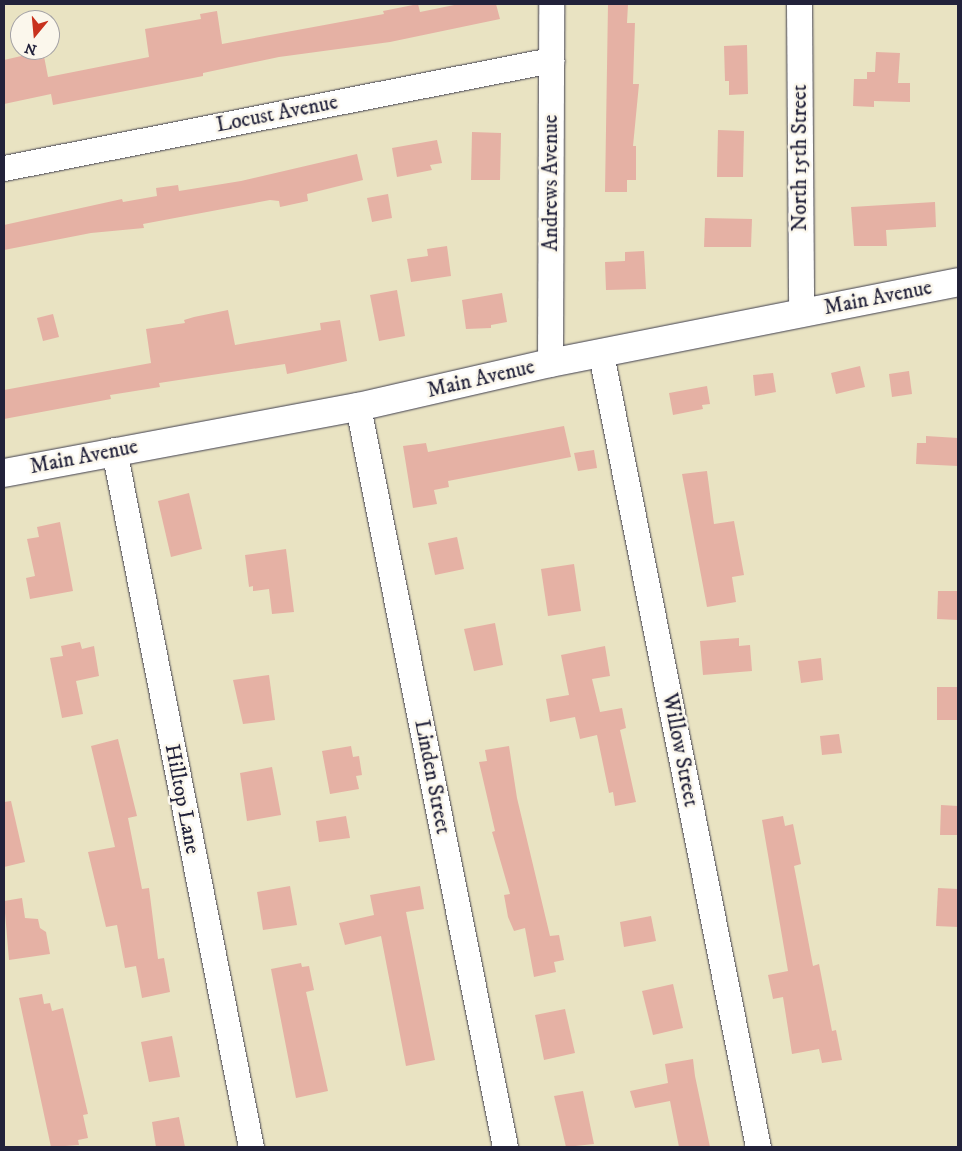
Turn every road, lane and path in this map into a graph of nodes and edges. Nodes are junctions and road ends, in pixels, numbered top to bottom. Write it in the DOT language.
graph roads {
  1 [pos="551,4"];
  2 [pos="799,4"];
  3 [pos="551,60"];
  4 [pos="4,168"];
  5 [pos="958,282"];
  6 [pos="801,313"];
  7 [pos="601,354"];
  8 [pos="550,363"];
  9 [pos="358,407"];
  10 [pos="114,450"];
  11 [pos="4,473"];
  12 [pos="251,1147"];
  13 [pos="505,1147"];
  14 [pos="758,1147"];
  1 -- 3 [label="street, Andrews Avenue"];
  2 -- 6 [label="street, North 15th Street"];
  3 -- 4 [label="street, Locust Avenue"];
  3 -- 8 [label="street, Andrews Avenue"];
  5 -- 6 [label="street, Main Avenue"];
  6 -- 7 [label="street, Main Avenue"];
  7 -- 8 [label="street, Main Avenue"];
  7 -- 14 [label="street, Willow Street"];
  8 -- 9 [label="street, Main Avenue"];
  9 -- 10 [label="street, Main Avenue"];
  9 -- 13 [label="street, Linden Street"];
  10 -- 11 [label="street, Main Avenue"];
  10 -- 12 [label="street, Hilltop Lane"];
}
